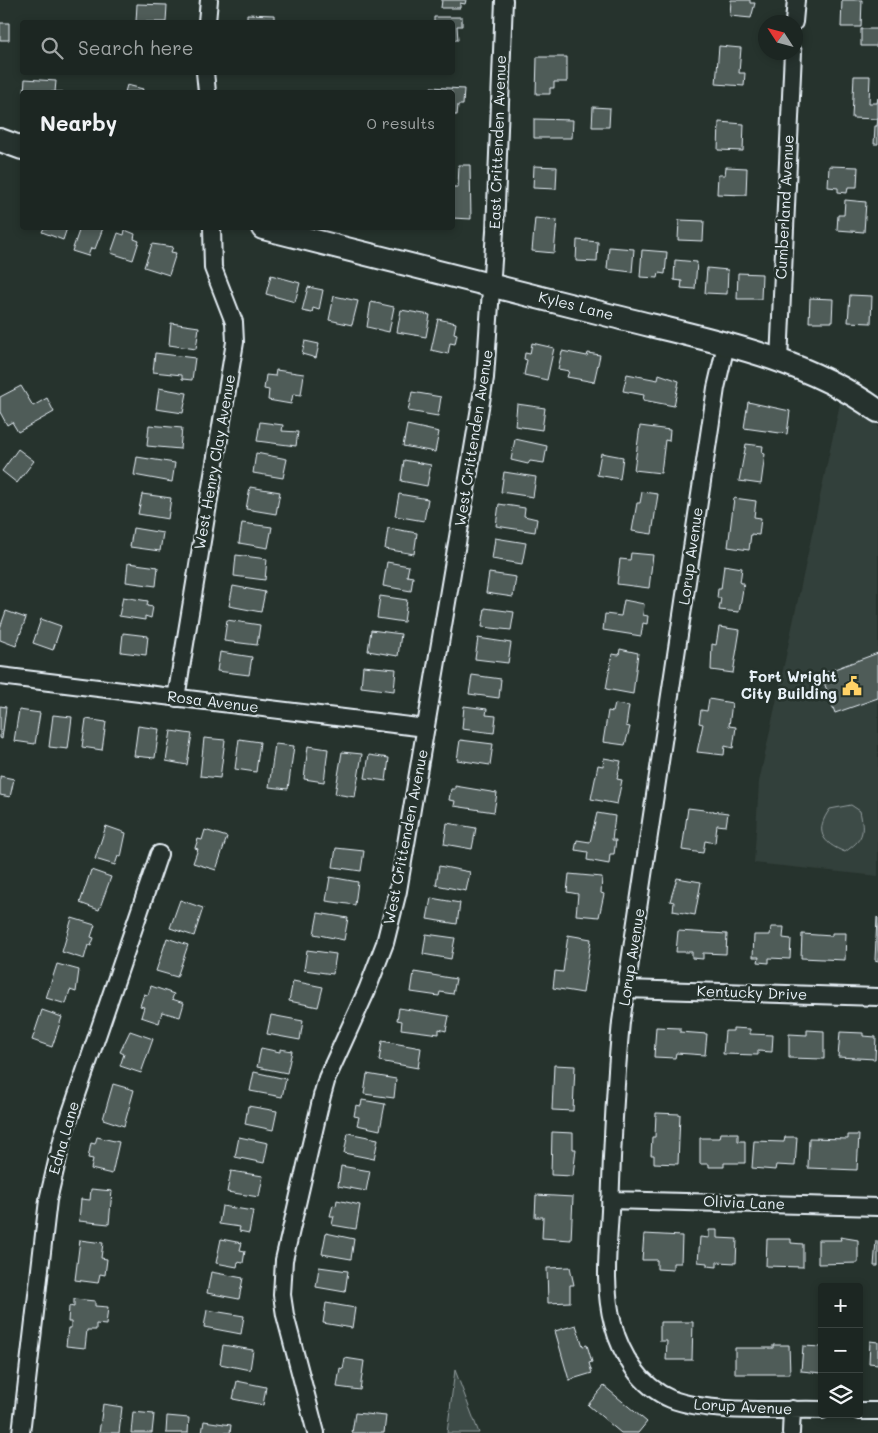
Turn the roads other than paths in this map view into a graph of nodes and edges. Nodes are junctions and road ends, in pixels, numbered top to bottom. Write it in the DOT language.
graph roads {
  1 [pos="209,0"];
  2 [pos="504,0"];
  3 [pos="796,0"];
  4 [pos="795,15"];
  5 [pos="207,20"];
  6 [pos="793,60"];
  7 [pos="205,75"];
  8 [pos="207,90"];
  9 [pos="0,140"];
  10 [pos="20,147"];
  11 [pos="212,230"];
  12 [pos="271,230"];
  13 [pos="491,284"];
  14 [pos="726,345"];
  15 [pos="779,361"];
  16 [pos="878,411"];
  17 [pos="0,676"];
  18 [pos="176,698"];
  19 [pos="426,728"];
  20 [pos="159,854"];
  21 [pos="626,989"];
  22 [pos="878,997"];
  23 [pos="610,1200"];
  24 [pos="878,1207"];
  25 [pos="792,1409"];
  26 [pos="818,1410"];
  27 [pos="863,1411"];
  28 [pos="878,1411"];
  29 [pos="21,1433"];
  30 [pos="316,1433"];
  31 [pos="791,1433"];
  1 -- 5 [label="street"];
  2 -- 13 [label="street, East Crittenden Avenue"];
  3 -- 4 [label="street"];
  6 -- 15 [label="street, Cumberland Avenue"];
  7 -- 8 [label="street"];
  9 -- 10 [label="main road"];
  11 -- 18 [label="street, West Henry Clay Avenue"];
  12 -- 13 [label="main road, Kyles Lane"];
  13 -- 14 [label="main road, Kyles Lane"];
  13 -- 19 [label="street, West Crittenden Avenue"];
  14 -- 15 [label="main road, Kyles Lane"];
  14 -- 21 [label="street, Lorup Avenue"];
  15 -- 16 [label="main road, Kyles Lane"];
  17 -- 18 [label="street, Rosa Avenue"];
  18 -- 19 [label="street, Rosa Avenue"];
  19 -- 30 [label="street, West Crittenden Avenue"];
  20 -- 29 [label="street, Edna Lane"];
  21 -- 22 [label="street, Kentucky Drive"];
  21 -- 23 [label="street, Lorup Avenue"];
  23 -- 24 [label="street, Olivia Lane"];
  23 -- 25 [label="street, Lorup Avenue"];
  25 -- 26 [label="street, Lorup Avenue"];
  25 -- 31 [label="street"];
  27 -- 28 [label="street"];
}
